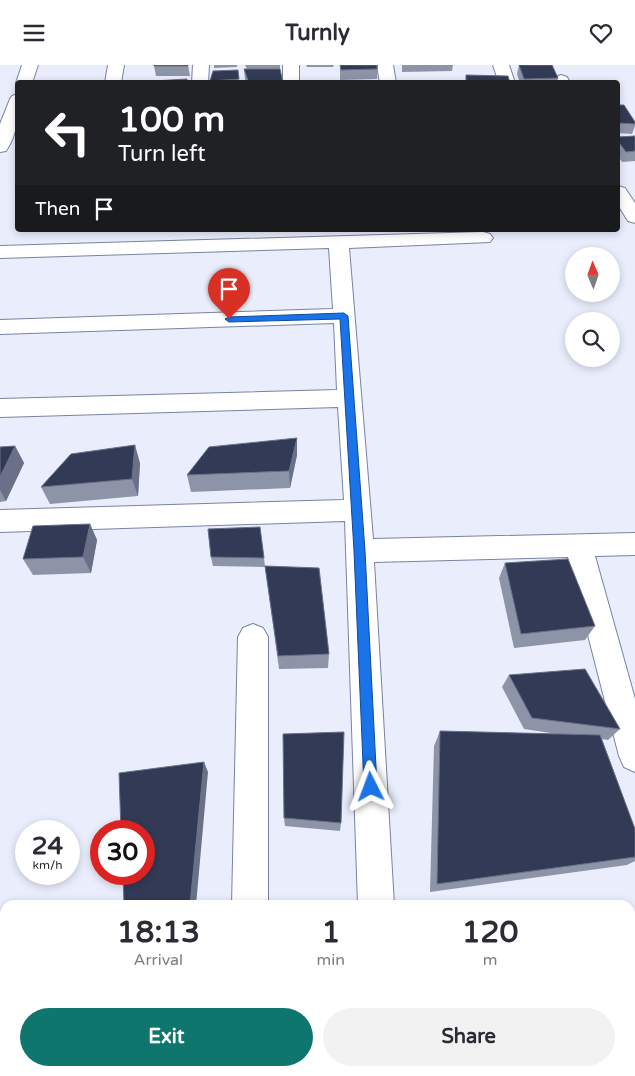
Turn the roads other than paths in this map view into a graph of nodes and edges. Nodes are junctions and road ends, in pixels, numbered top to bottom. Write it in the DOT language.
graph roads {
  1 [pos="30,65"];
  2 [pos="116,65"];
  3 [pos="202,65"];
  4 [pos="291,65"];
  5 [pos="385,65"];
  6 [pos="501,65"];
  7 [pos="25,80"];
  8 [pos="114,80"];
  9 [pos="200,80"];
  10 [pos="292,80"];
  11 [pos="388,80"];
  12 [pos="507,80"];
  13 [pos="15,107"];
  14 [pos="0,147"];
  15 [pos="620,195"];
  16 [pos="635,217"];
  17 [pos="185,238"];
  18 [pos="483,238"];
  19 [pos="339,242"];
  20 [pos="0,251"];
  21 [pos="344,316"];
  22 [pos="0,327"];
  23 [pos="349,398"];
  24 [pos="0,408"];
  25 [pos="357,509"];
  26 [pos="0,521"];
  27 [pos="635,544"];
  28 [pos="579,545"];
  29 [pos="360,551"];
  30 [pos="253,637"];
  31 [pos="635,756"];
  32 [pos="250,900"];
  33 [pos="376,900"];
  1 -- 7 [label="street"];
  2 -- 8 [label="street"];
  3 -- 9 [label="street"];
  4 -- 10 [label="street"];
  5 -- 11 [label="street"];
  6 -- 12 [label="street"];
  13 -- 14 [label="street"];
  15 -- 16 [label="street"];
  17 -- 19 [label="street"];
  17 -- 20 [label="street"];
  18 -- 19 [label="street"];
  19 -- 21 [label="street"];
  21 -- 22 [label="street"];
  21 -- 23 [label="street"];
  23 -- 24 [label="street"];
  23 -- 25 [label="street"];
  25 -- 26 [label="street"];
  25 -- 29 [label="street"];
  27 -- 28 [label="street"];
  28 -- 29 [label="street"];
  28 -- 31 [label="street"];
  29 -- 33 [label="street"];
  30 -- 32 [label="street"];
}
